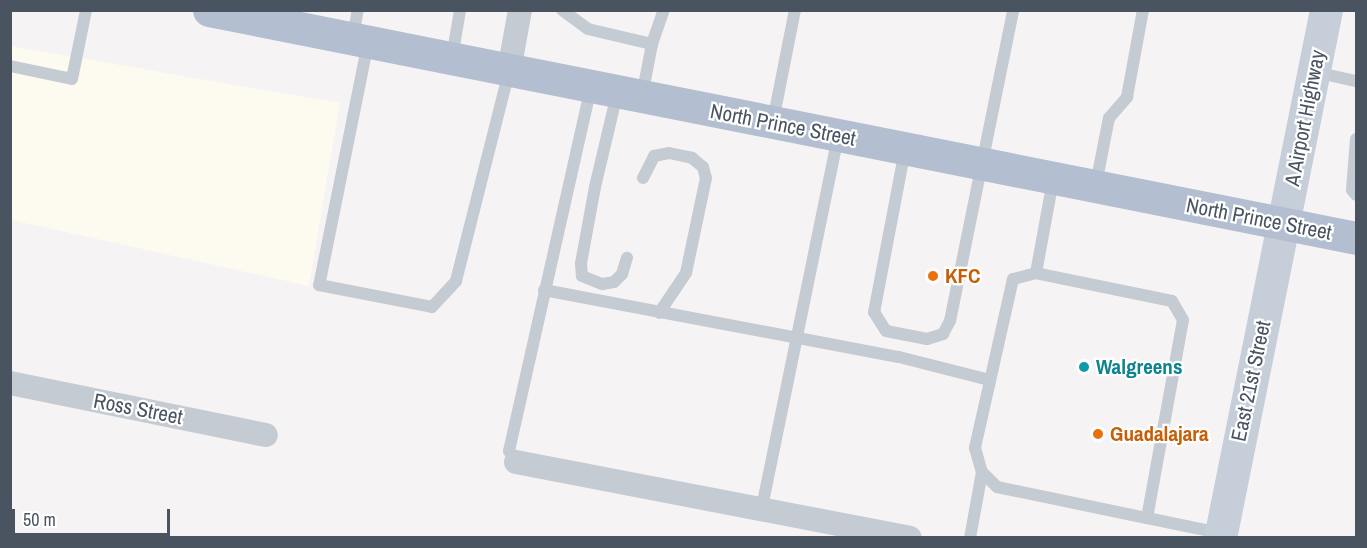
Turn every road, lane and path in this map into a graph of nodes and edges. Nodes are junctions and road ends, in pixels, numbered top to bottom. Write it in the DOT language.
graph roads {
  1 [pos="86,10"];
  2 [pos="460,10"];
  3 [pos="520,10"];
  4 [pos="562,10"];
  5 [pos="664,10"];
  6 [pos="795,10"];
  7 [pos="1013,10"];
  8 [pos="1143,10"];
  9 [pos="1326,10"];
  10 [pos="219,11"];
  11 [pos="360,30"];
  12 [pos="651,44"];
  13 [pos="451,59"];
  14 [pos="10,66"];
  15 [pos="509,71"];
  16 [pos="1314,72"];
  17 [pos="1356,81"];
  18 [pos="617,92"];
  19 [pos="773,122"];
  20 [pos="838,135"];
  21 [pos="1356,139"];
  22 [pos="905,148"];
  23 [pos="983,164"];
  24 [pos="643,178"];
  25 [pos="1053,178"];
  26 [pos="1095,188"];
  27 [pos="1356,195"];
  28 [pos="1284,225"];
  29 [pos="1356,238"];
  30 [pos="627,258"];
  31 [pos="1036,273"];
  32 [pos="544,290"];
  33 [pos="659,313"];
  34 [pos="797,339"];
  35 [pos="990,380"];
  36 [pos="10,383"];
  37 [pos="266,435"];
  38 [pos="516,462"];
  39 [pos="982,472"];
  40 [pos="762,507"];
  41 [pos="1147,518"];
  42 [pos="1221,535"];
  43 [pos="910,537"];
  44 [pos="970,537"];
  1 -- 14 [label="lane"];
  2 -- 13 [label="lane"];
  3 -- 15 [label="street"];
  4 -- 12 [label="lane"];
  5 -- 12 [label="lane"];
  6 -- 19 [label="lane"];
  7 -- 23 [label="lane"];
  8 -- 26 [label="lane"];
  9 -- 16 [label="main road, A Airport Highway"];
  10 -- 11 [label="main road, North Prince Street"];
  11 -- 13 [label="main road, North Prince Street"];
  11 -- 15 [label="lane"];
  12 -- 18 [label="lane"];
  13 -- 15 [label="main road, North Prince Street"];
  15 -- 18 [label="main road, North Prince Street"];
  16 -- 17 [label="lane"];
  16 -- 28 [label="main road, A Airport Highway"];
  18 -- 19 [label="main road, North Prince Street"];
  18 -- 30 [label="lane"];
  18 -- 32 [label="lane"];
  19 -- 20 [label="main road, North Prince Street"];
  20 -- 22 [label="main road, North Prince Street"];
  20 -- 34 [label="lane"];
  21 -- 27 [label="lane"];
  22 -- 23 [label="main road, North Prince Street"];
  22 -- 23 [label="lane"];
  23 -- 25 [label="main road, North Prince Street"];
  24 -- 33 [label="lane"];
  25 -- 26 [label="main road, North Prince Street"];
  25 -- 31 [label="lane"];
  26 -- 28 [label="main road, North Prince Street"];
  28 -- 29 [label="main road, North Prince Street"];
  28 -- 42 [label="main road, East 21st Street"];
  31 -- 35 [label="lane"];
  31 -- 41 [label="lane"];
  32 -- 33 [label="lane"];
  32 -- 38 [label="lane"];
  33 -- 34 [label="lane"];
  34 -- 35 [label="lane"];
  34 -- 40 [label="lane"];
  35 -- 39 [label="lane"];
  36 -- 37 [label="street, Ross Street"];
  38 -- 40 [label="street"];
  39 -- 41 [label="lane"];
  39 -- 44 [label="lane"];
  40 -- 43 [label="street"];
  41 -- 42 [label="lane"];
}
